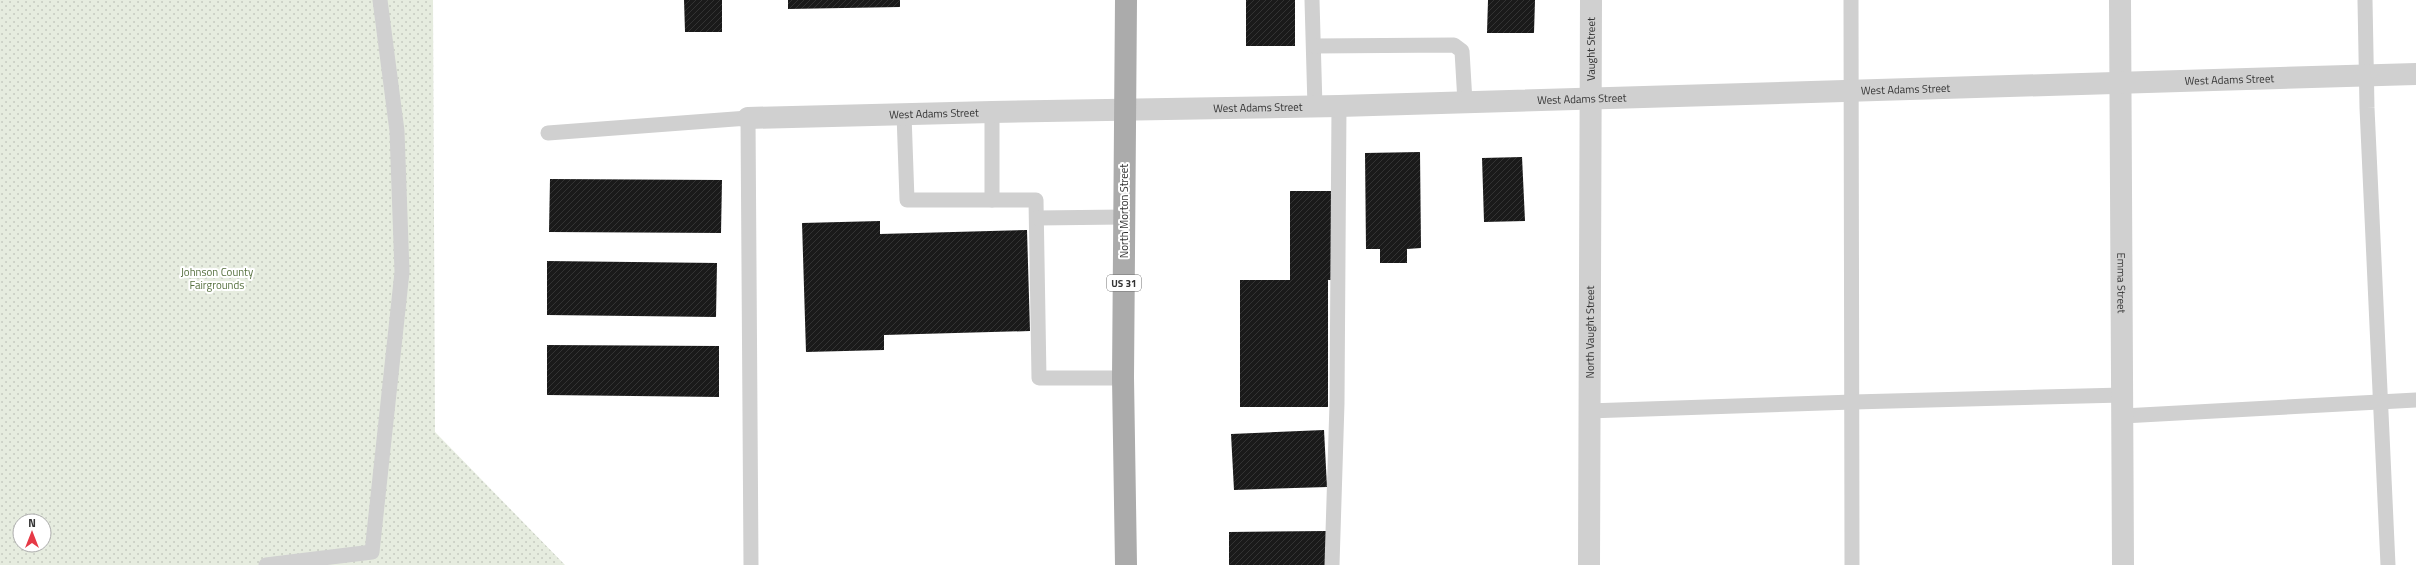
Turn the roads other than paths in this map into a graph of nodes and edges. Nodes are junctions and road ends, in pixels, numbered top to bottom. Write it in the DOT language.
graph roads {
  1 [pos="380,0"];
  2 [pos="1126,0"];
  3 [pos="1312,0"];
  4 [pos="1592,0"];
  5 [pos="1851,0"];
  6 [pos="2120,0"];
  7 [pos="2365,0"];
  8 [pos="1314,46"];
  9 [pos="2416,74"];
  10 [pos="2366,76"];
  11 [pos="2120,82"];
  12 [pos="1850,91"];
  13 [pos="1592,98"];
  14 [pos="1465,102"];
  15 [pos="1339,106"];
  16 [pos="1315,107"];
  17 [pos="1124,109"];
  18 [pos="992,112"];
  19 [pos="904,114"];
  20 [pos="748,118"];
  21 [pos="548,134"];
  22 [pos="992,200"];
  23 [pos="1124,217"];
  24 [pos="1037,218"];
  25 [pos="1123,378"];
  26 [pos="2416,400"];
  27 [pos="1853,402"];
  28 [pos="2382,402"];
  29 [pos="2123,406"];
  30 [pos="1588,411"];
  31 [pos="372,558"];
  32 [pos="266,565"];
  33 [pos="751,565"];
  34 [pos="1126,565"];
  35 [pos="1332,565"];
  36 [pos="1589,565"];
  37 [pos="1852,565"];
  38 [pos="2123,565"];
  39 [pos="2388,565"];
  1 -- 31 [label="lane"];
  2 -- 17 [label="main road, North Morton Street / US 31"];
  3 -- 8 [label="lane"];
  4 -- 13 [label="street, Vaught Street"];
  5 -- 12 [label="lane"];
  6 -- 11 [label="street, Emma Street"];
  7 -- 10 [label="lane"];
  8 -- 14 [label="lane"];
  8 -- 16 [label="lane"];
  9 -- 10 [label="street, West Adams Street"];
  10 -- 11 [label="street, West Adams Street"];
  10 -- 28 [label="lane"];
  11 -- 12 [label="street, West Adams Street"];
  11 -- 29 [label="street, Emma Street"];
  12 -- 13 [label="street, West Adams Street"];
  12 -- 27 [label="lane"];
  13 -- 14 [label="street, West Adams Street"];
  13 -- 30 [label="street, North Vaught Street"];
  14 -- 15 [label="street, West Adams Street"];
  15 -- 16 [label="street, West Adams Street"];
  15 -- 35 [label="lane"];
  16 -- 17 [label="street, West Adams Street"];
  17 -- 18 [label="street, West Adams Street"];
  17 -- 23 [label="main road, North Morton Street / US 31"];
  18 -- 19 [label="street, West Adams Street"];
  18 -- 22 [label="lane"];
  19 -- 20 [label="street, West Adams Street"];
  19 -- 22 [label="lane"];
  20 -- 21 [label="lane"];
  20 -- 33 [label="lane"];
  22 -- 24 [label="lane"];
  23 -- 24 [label="lane"];
  23 -- 25 [label="main road, North Morton Street / US 31"];
  24 -- 25 [label="lane"];
  25 -- 34 [label="main road, North Morton Street / US 31"];
  26 -- 28 [label="lane"];
  27 -- 29 [label="lane"];
  27 -- 30 [label="lane"];
  27 -- 37 [label="lane"];
  28 -- 29 [label="lane"];
  28 -- 39 [label="lane"];
  29 -- 38 [label="street, Emma Street"];
  30 -- 36 [label="street, North Vaught Street"];
  31 -- 32 [label="lane"];
}
